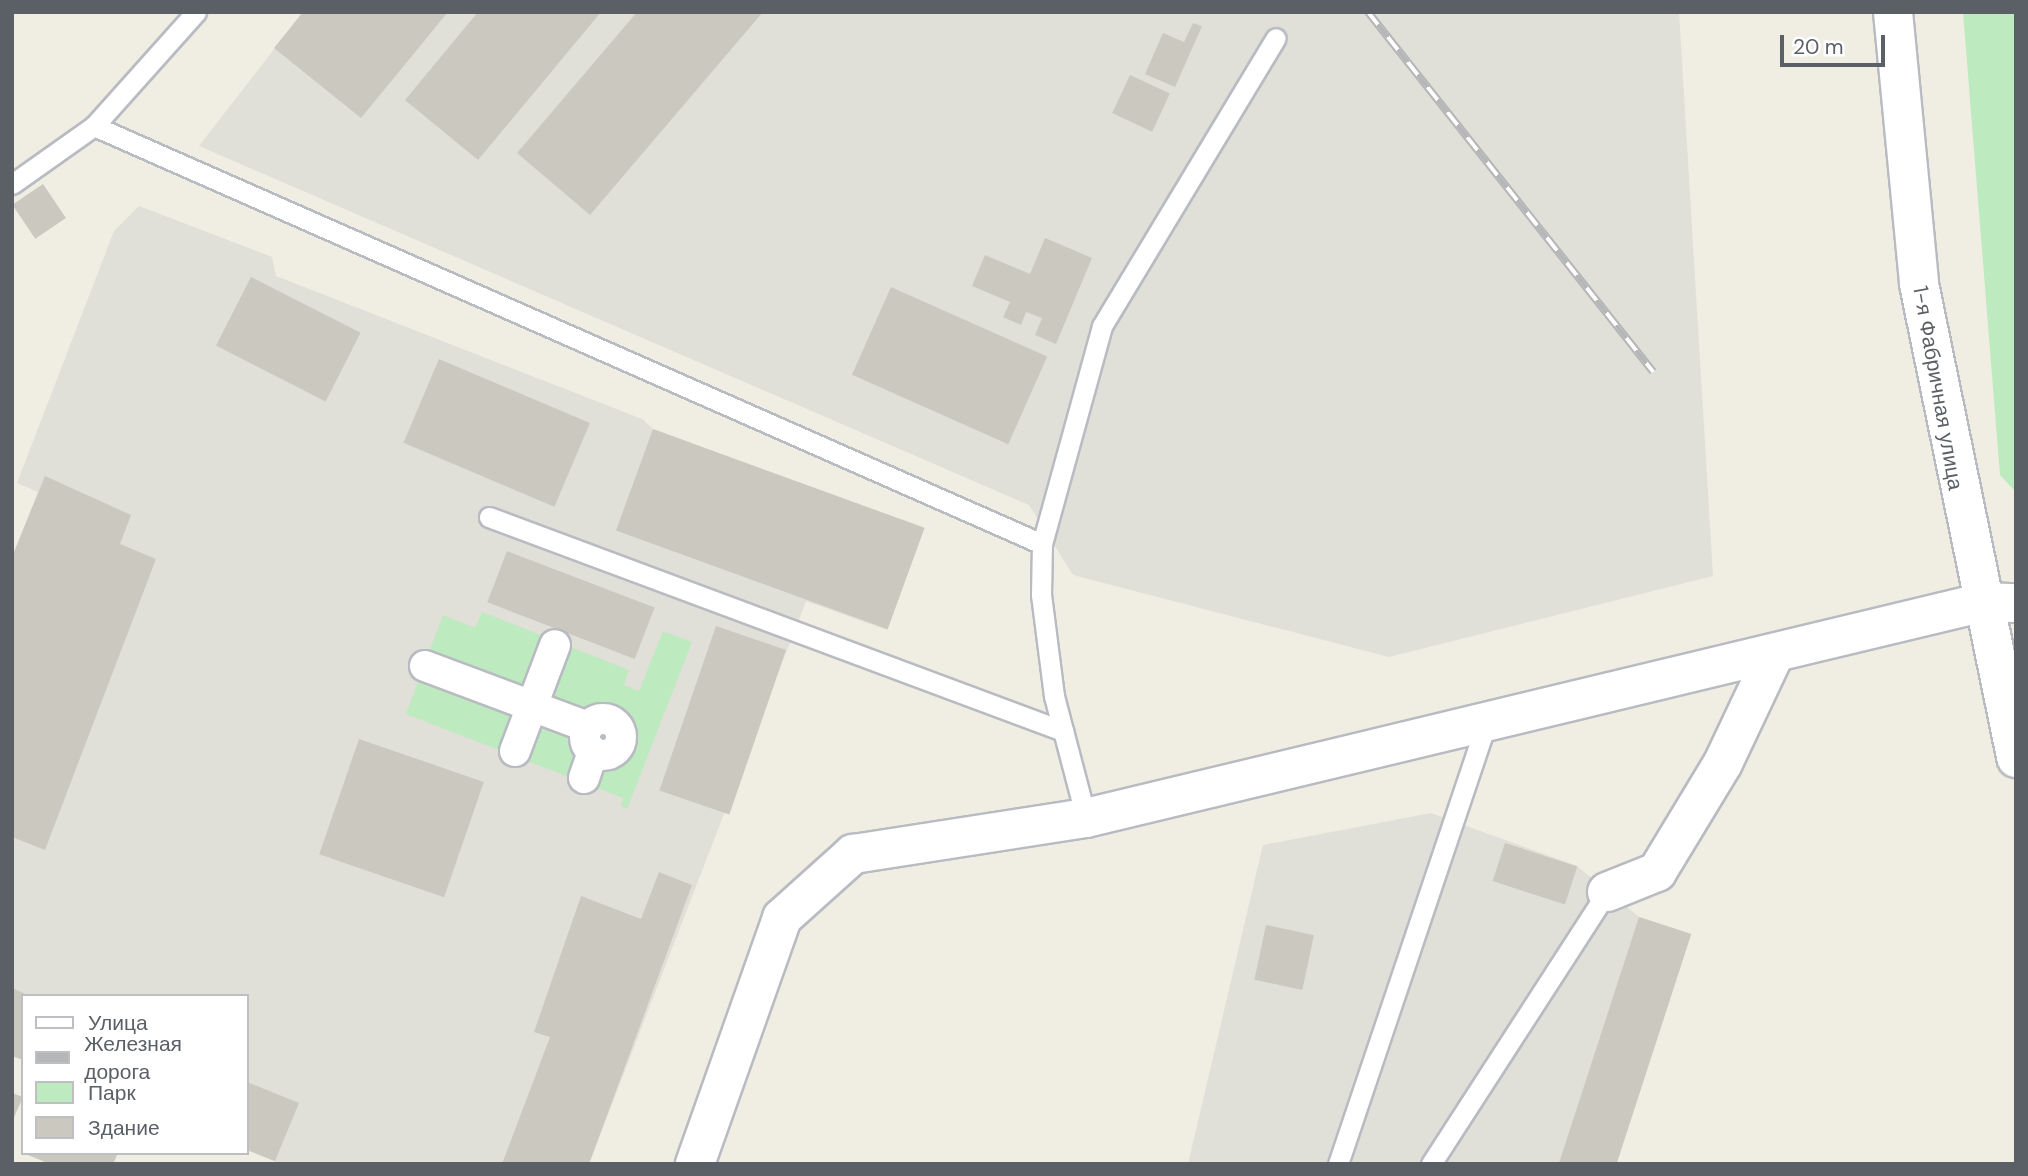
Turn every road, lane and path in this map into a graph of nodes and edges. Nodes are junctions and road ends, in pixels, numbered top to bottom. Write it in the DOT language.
graph roads {
  1 [pos="196,12"];
  2 [pos="1893,12"];
  3 [pos="1276,38"];
  4 [pos="94,126"];
  5 [pos="12,184"];
  6 [pos="489,517"];
  7 [pos="1042,544"];
  8 [pos="2000,602"];
  9 [pos="555,645"];
  10 [pos="1774,655"];
  11 [pos="425,666"];
  12 [pos="532,706"];
  13 [pos="1485,726"];
  14 [pos="1063,731"];
  15 [pos="515,751"];
  16 [pos="589,752"];
  17 [pos="2016,758"];
  18 [pos="1086,818"];
  19 [pos="1607,891"];
  20 [pos="695,1164"];
  21 [pos="1338,1164"];
  22 [pos="1431,1164"];
  1 -- 4 [label="lane"];
  2 -- 8 [label="street, 1-я Фабричная улица"];
  3 -- 7 [label="lane"];
  4 -- 5 [label="lane"];
  4 -- 7 [label="lane"];
  6 -- 14 [label="lane"];
  7 -- 14 [label="lane"];
  8 -- 10 [label="street"];
  8 -- 17 [label="street, 1-я Фабричная улица"];
  9 -- 12 [label="street"];
  10 -- 13 [label="street"];
  10 -- 19 [label="street"];
  11 -- 12 [label="street"];
  12 -- 15 [label="street"];
  12 -- 16 [label="street"];
  13 -- 18 [label="street"];
  13 -- 21 [label="lane"];
  14 -- 18 [label="lane"];
  18 -- 20 [label="street"];
  19 -- 22 [label="lane"];
}
